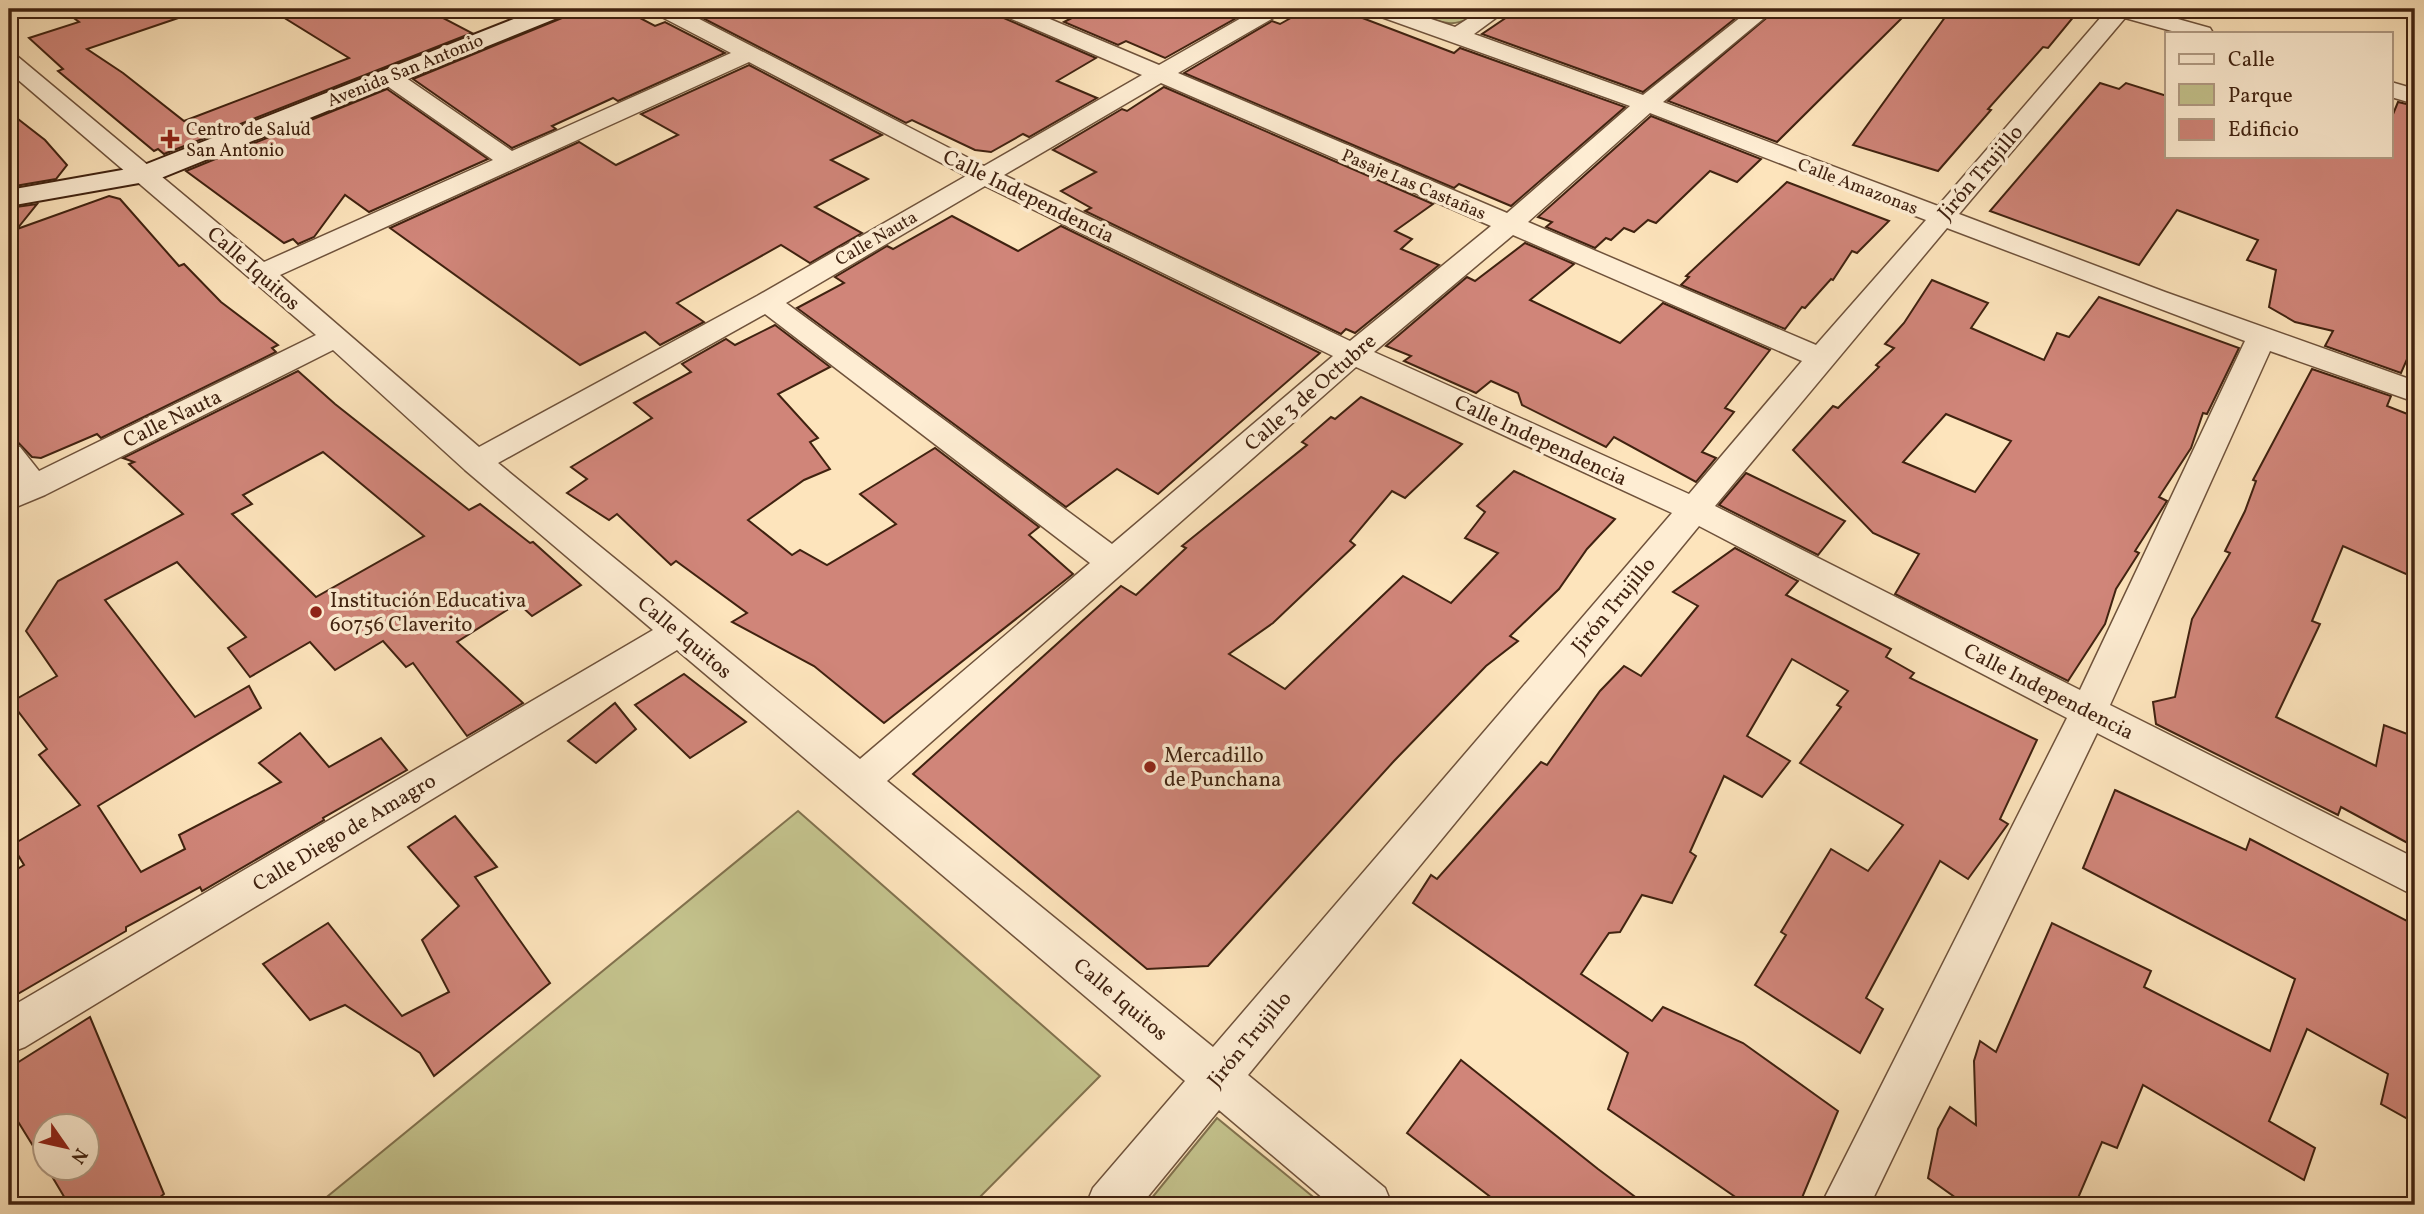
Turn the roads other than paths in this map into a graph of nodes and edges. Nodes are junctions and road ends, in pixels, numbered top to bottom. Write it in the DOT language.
graph roads {
  1 [pos="559,9"];
  2 [pos="664,9"];
  3 [pos="1008,9"];
  4 [pos="1272,9"];
  5 [pos="1381,9"];
  6 [pos="1497,9"];
  7 [pos="1764,9"];
  8 [pos="2120,9"];
  9 [pos="2199,32"];
  10 [pos="1458,35"];
  11 [pos="750,53"];
  12 [pos="9,61"];
  13 [pos="1159,73"];
  14 [pos="388,76"];
  15 [pos="2392,89"];
  16 [pos="2415,97"];
  17 [pos="1645,105"];
  18 [pos="512,162"];
  19 [pos="146,174"];
  20 [pos="983,175"];
  21 [pos="9,198"];
  22 [pos="1941,217"];
  23 [pos="1509,225"];
  24 [pos="260,274"];
  25 [pos="767,302"];
  26 [pos="336,337"];
  27 [pos="2261,339"];
  28 [pos="1353,354"];
  29 [pos="1821,358"];
  30 [pos="2415,392"];
  31 [pos="9,455"];
  32 [pos="476,462"];
  33 [pos="21,493"];
  34 [pos="1693,509"];
  35 [pos="1112,562"];
  36 [pos="678,632"];
  37 [pos="2089,711"];
  38 [pos="861,781"];
  39 [pos="2415,878"];
  40 [pos="9,1032"];
  41 [pos="1216,1079"];
  42 [pos="1110,1205"];
  43 [pos="1368,1205"];
  44 [pos="1845,1205"];
  1 -- 14 [label="main road, Avenida San Antonio"];
  2 -- 11 [label="street, Calle Independencia"];
  3 -- 13 [label="street, Pasaje Las Castañas"];
  4 -- 13 [label="street, Calle Nauta"];
  5 -- 10 [label="street, Calle Amazonas"];
  6 -- 10 [label="street"];
  7 -- 17 [label="street, Calle 3 de Octubre"];
  8 -- 9 [label="street"];
  8 -- 22 [label="street, Jirón Trujillo"];
  10 -- 17 [label="street, Calle Amazonas"];
  11 -- 18 [label="street"];
  11 -- 20 [label="street, Calle Independencia"];
  12 -- 19 [label="street, Calle Iquitos"];
  13 -- 20 [label="street, Calle Nauta"];
  13 -- 23 [label="street, Pasaje Las Castañas"];
  14 -- 18 [label="street"];
  14 -- 19 [label="main road, Avenida San Antonio"];
  15 -- 16 [label="street"];
  17 -- 22 [label="street, Calle Amazonas"];
  17 -- 23 [label="street, Calle 3 de Octubre"];
  18 -- 24 [label="street"];
  19 -- 21 [label="main road, Avenida San Antonio"];
  19 -- 24 [label="street, Calle Iquitos"];
  20 -- 25 [label="street, Calle Nauta"];
  20 -- 28 [label="street, Calle Independencia"];
  22 -- 27 [label="street, Calle Amazonas"];
  22 -- 29 [label="street, Jirón Trujillo"];
  23 -- 28 [label="street, Calle 3 de Octubre"];
  23 -- 29 [label="street, Pasaje Las Castañas"];
  24 -- 26 [label="street, Calle Iquitos"];
  25 -- 32 [label="street, Calle Nauta"];
  25 -- 35 [label="street"];
  26 -- 32 [label="street, Calle Iquitos"];
  26 -- 33 [label="street, Calle Nauta"];
  27 -- 30 [label="street, Calle Amazonas"];
  27 -- 37 [label="street"];
  28 -- 34 [label="street, Calle Independencia"];
  28 -- 35 [label="street, Calle 3 de Octubre"];
  29 -- 34 [label="street, Jirón Trujillo"];
  31 -- 33 [label="street"];
  32 -- 36 [label="street, Calle Iquitos"];
  34 -- 37 [label="street, Calle Independencia"];
  34 -- 41 [label="street, Jirón Trujillo"];
  35 -- 38 [label="street, Calle 3 de Octubre"];
  36 -- 38 [label="street, Calle Iquitos"];
  36 -- 40 [label="street, Calle Diego de Amagro"];
  37 -- 39 [label="street, Calle Independencia"];
  37 -- 44 [label="street"];
  38 -- 41 [label="street, Calle Iquitos"];
  41 -- 42 [label="street, Jirón Trujillo"];
  41 -- 43 [label="street, Calle Iquitos"];
}
